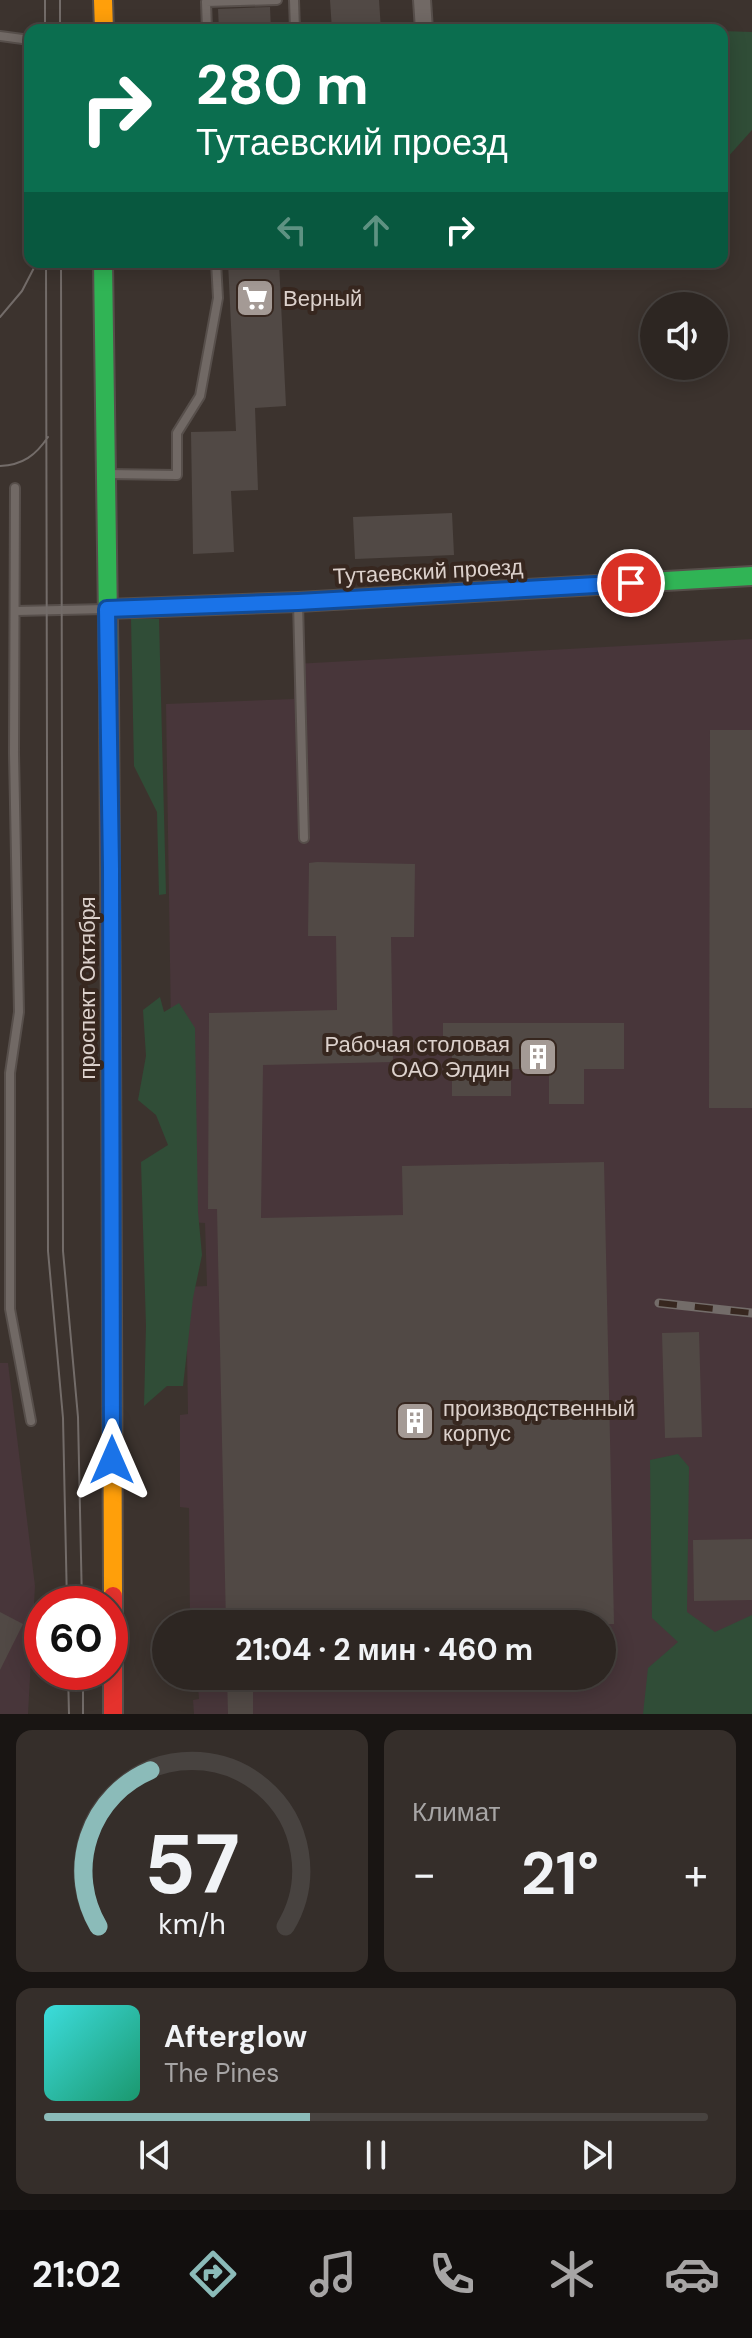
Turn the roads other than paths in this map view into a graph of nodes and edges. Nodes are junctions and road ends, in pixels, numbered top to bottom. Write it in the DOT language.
graph roads {
  1 [pos="103,0"];
  2 [pos="277,0"];
  3 [pos="294,0"];
  4 [pos="422,0"];
  5 [pos="104,24"];
  6 [pos="207,24"];
  7 [pos="295,24"];
  8 [pos="424,24"];
  9 [pos="0,36"];
  10 [pos="24,39"];
  11 [pos="103,268"];
  12 [pos="216,268"];
  13 [pos="106,474"];
  14 [pos="15,488"];
  15 [pos="752,576"];
  16 [pos="298,602"];
  17 [pos="107,609"];
  18 [pos="16,611"];
  19 [pos="304,838"];
  20 [pos="31,1421"];
  21 [pos="113,1714"];
  1 -- 5 [label="main road"];
  2 -- 6 [label="lane"];
  3 -- 7 [label="lane"];
  4 -- 8 [label="street"];
  9 -- 10 [label="lane"];
  11 -- 13 [label="main road, проспект Октября"];
  12 -- 13 [label="lane"];
  13 -- 17 [label="main road, проспект Октября"];
  14 -- 18 [label="lane"];
  15 -- 16 [label="main road, Тутаевский проезд"];
  16 -- 17 [label="main road, Тутаевский проезд"];
  16 -- 19 [label="lane"];
  17 -- 18 [label="lane"];
  17 -- 21 [label="main road, проспект Октября"];
  18 -- 20 [label="lane"];
}
